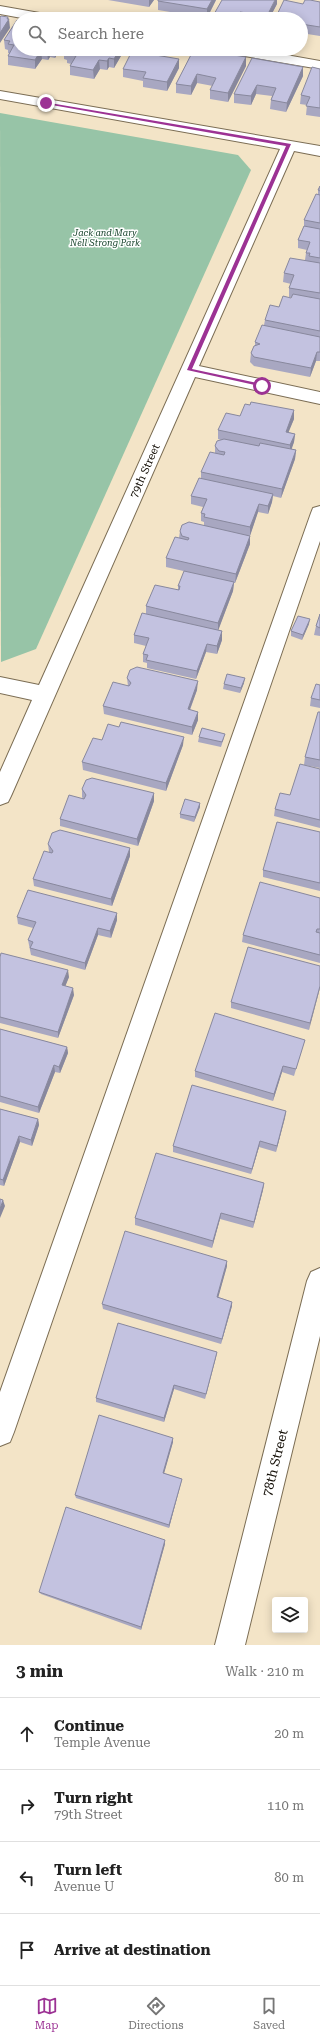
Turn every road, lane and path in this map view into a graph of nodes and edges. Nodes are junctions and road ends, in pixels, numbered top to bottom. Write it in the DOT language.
graph roads {
  1 [pos="0,10"];
  2 [pos="12,12"];
  3 [pos="268,56"];
  4 [pos="320,65"];
  5 [pos="0,95"];
  6 [pos="289,145"];
  7 [pos="320,151"];
  8 [pos="189,370"];
  9 [pos="320,398"];
  10 [pos="320,513"];
  11 [pos="0,685"];
  12 [pos="45,695"];
  13 [pos="0,796"];
  14 [pos="320,1281"];
  15 [pos="0,1432"];
  16 [pos="230,1645"];
  1 -- 2 [label="street"];
  3 -- 4 [label="street"];
  5 -- 6 [label="street"];
  6 -- 7 [label="street"];
  6 -- 8 [label="street, 79th Street"];
  8 -- 9 [label="street"];
  8 -- 12 [label="street, 79th Street"];
  10 -- 15 [label="street"];
  11 -- 12 [label="street"];
  12 -- 13 [label="street, 79th Street"];
  14 -- 16 [label="street, 78th Street"];
}
